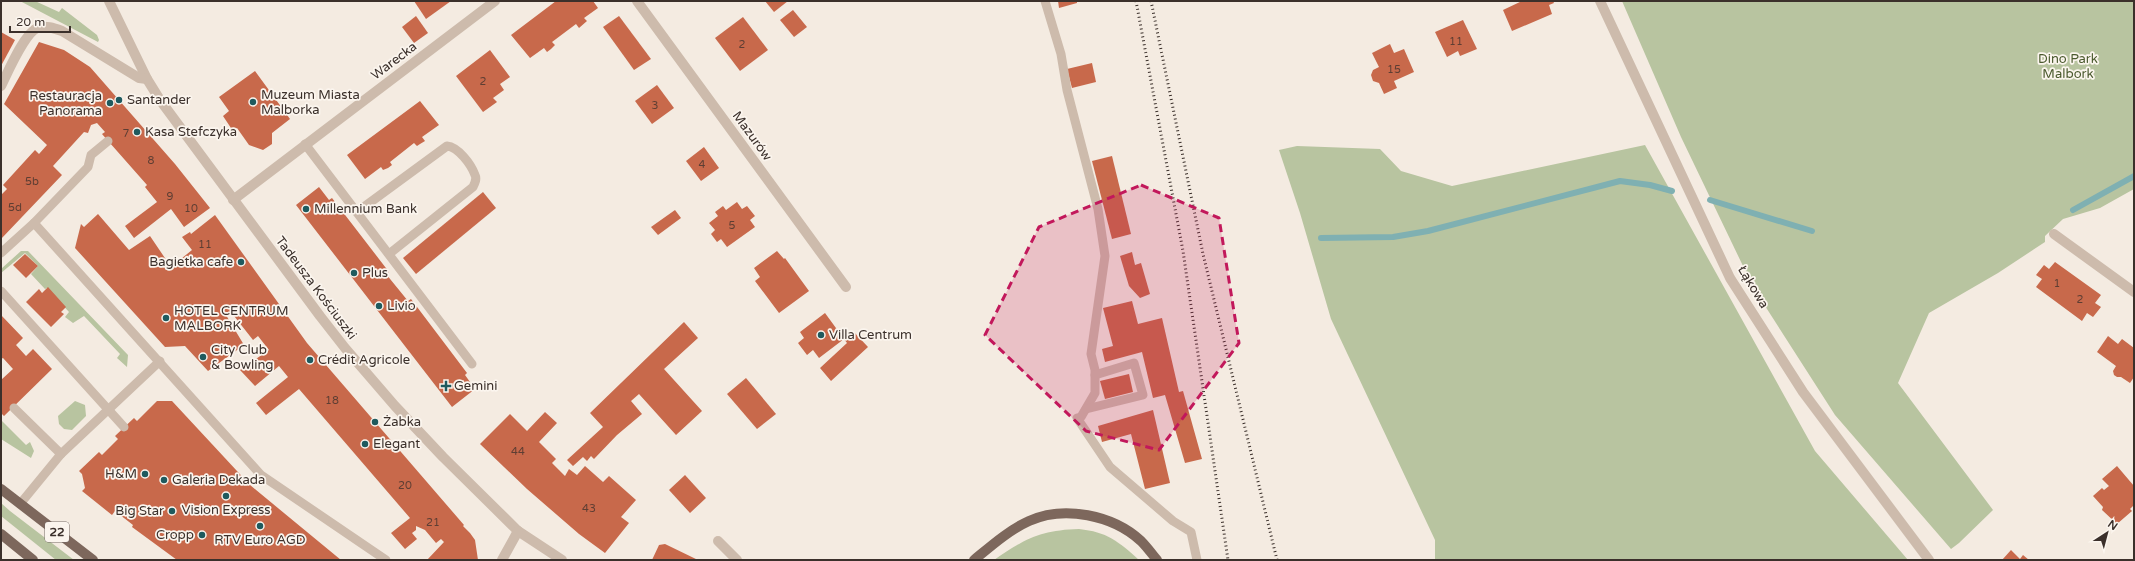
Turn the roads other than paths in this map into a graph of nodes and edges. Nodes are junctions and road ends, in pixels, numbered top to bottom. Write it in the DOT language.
graph roads {
  1 [pos="109,1"];
  2 [pos="495,1"];
  3 [pos="637,1"];
  4 [pos="1045,1"];
  5 [pos="1600,1"];
  6 [pos="147,79"];
  7 [pos="1,86"];
  8 [pos="108,141"];
  9 [pos="305,144"];
  10 [pos="233,200"];
  11 [pos="357,212"];
  12 [pos="34,223"];
  13 [pos="2054,234"];
  14 [pos="1,253"];
  15 [pos="389,254"];
  16 [pos="846,286"];
  17 [pos="1,291"];
  18 [pos="2134,292"];
  19 [pos="160,361"];
  20 [pos="472,364"];
  21 [pos="1095,375"];
  22 [pos="14,408"];
  23 [pos="1086,408"];
  24 [pos="107,410"];
  25 [pos="124,427"];
  26 [pos="61,454"];
  27 [pos="1,489"];
  28 [pos="20,504"];
  29 [pos="518,530"];
  30 [pos="1,534"];
  31 [pos="718,542"];
  32 [pos="33,560"];
  33 [pos="93,560"];
  34 [pos="386,560"];
  35 [pos="502,560"];
  36 [pos="562,560"];
  37 [pos="737,560"];
  38 [pos="974,560"];
  39 [pos="1157,560"];
  40 [pos="1197,560"];
  41 [pos="1929,560"];
  1 -- 6 [label="street, Tadeusza Kościuszki"];
  2 -- 9 [label="street, Warecka"];
  3 -- 16 [label="street, Mazurów"];
  4 -- 21 [label="lane"];
  5 -- 41 [label="street, Łąkowa"];
  6 -- 7 [label="street"];
  6 -- 10 [label="street, Tadeusza Kościuszki"];
  8 -- 12 [label="lane"];
  9 -- 10 [label="street, Warecka"];
  9 -- 11 [label="lane"];
  10 -- 29 [label="street, Tadeusza Kościuszki"];
  11 -- 15 [label="lane"];
  11 -- 15 [label="lane"];
  12 -- 14 [label="lane"];
  12 -- 19 [label="lane"];
  13 -- 18 [label="street"];
  15 -- 20 [label="lane"];
  17 -- 24 [label="lane"];
  19 -- 24 [label="lane"];
  19 -- 34 [label="lane"];
  21 -- 23 [label="lane"];
  21 -- 23 [label="lane"];
  22 -- 26 [label="lane"];
  23 -- 40 [label="lane"];
  24 -- 25 [label="lane"];
  24 -- 26 [label="lane"];
  26 -- 28 [label="lane"];
  27 -- 28 [label="main road, 22"];
  28 -- 33 [label="main road, 22"];
  29 -- 35 [label="street"];
  29 -- 36 [label="street, Tadeusza Kościuszki"];
  30 -- 32 [label="main road"];
  31 -- 37 [label="street"];
  38 -- 39 [label="main road"];
}
